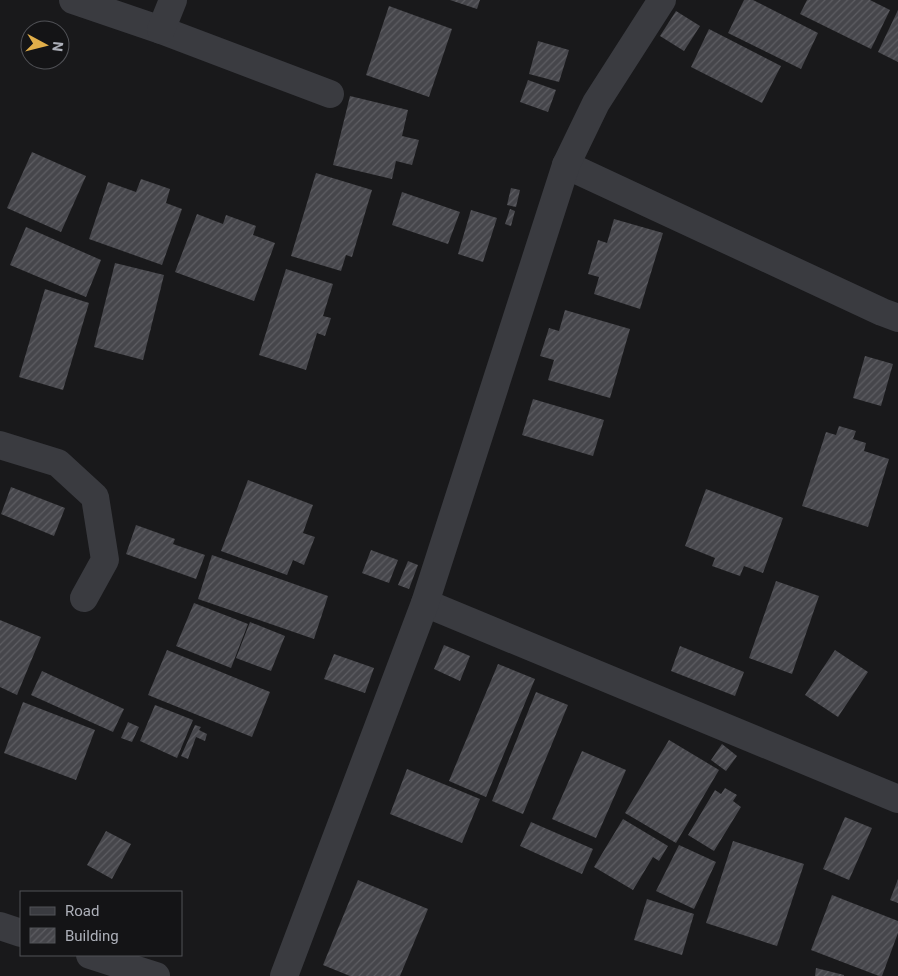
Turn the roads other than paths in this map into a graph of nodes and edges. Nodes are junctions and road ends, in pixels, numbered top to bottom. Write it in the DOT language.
graph roads {
  1 [pos="73,0"];
  2 [pos="173,0"];
  3 [pos="662,0"];
  4 [pos="161,30"];
  5 [pos="330,94"];
  6 [pos="566,165"];
  7 [pos="898,318"];
  8 [pos="0,445"];
  9 [pos="84,598"];
  10 [pos="425,603"];
  11 [pos="898,799"];
  12 [pos="0,926"];
  13 [pos="20,933"];
  14 [pos="93,956"];
  15 [pos="156,976"];
  16 [pos="284,976"];
  1 -- 4 [label="street"];
  2 -- 4 [label="street"];
  3 -- 6 [label="street"];
  4 -- 5 [label="street"];
  6 -- 7 [label="street"];
  6 -- 10 [label="street"];
  8 -- 9 [label="street"];
  10 -- 11 [label="street"];
  10 -- 16 [label="street"];
  12 -- 13 [label="street"];
  14 -- 15 [label="street"];
}
